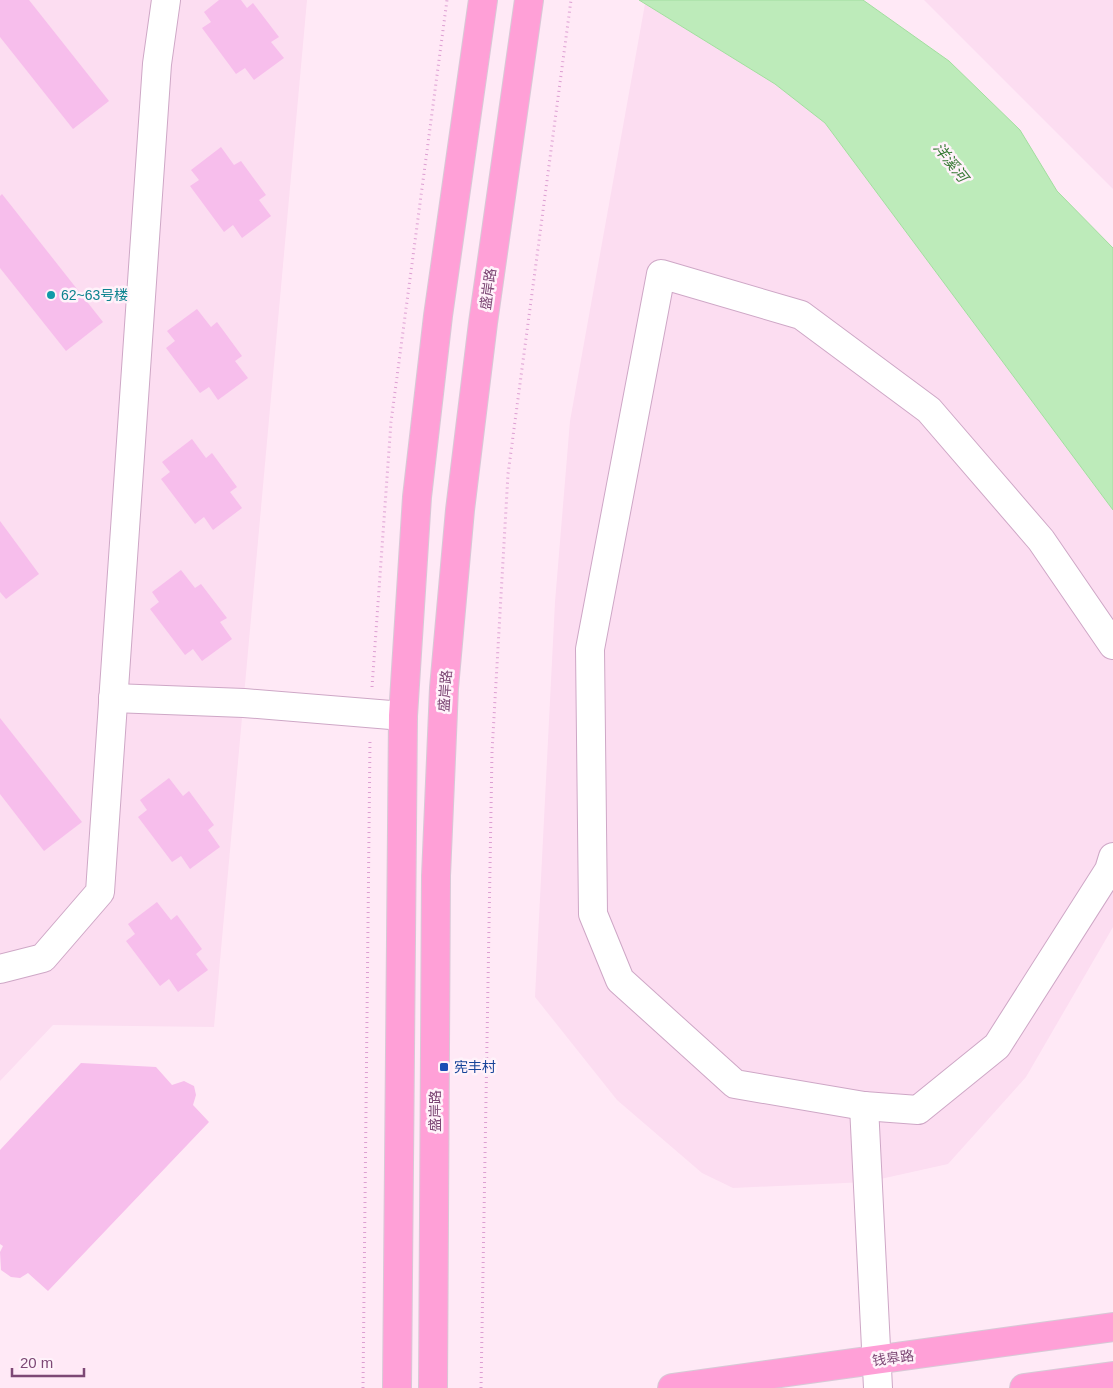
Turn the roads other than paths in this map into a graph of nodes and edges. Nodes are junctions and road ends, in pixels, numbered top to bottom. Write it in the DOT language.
graph roads {
  1 [pos="166,0"];
  2 [pos="483,0"];
  3 [pos="529,0"];
  4 [pos="1113,645"];
  5 [pos="113,698"];
  6 [pos="403,716"];
  7 [pos="1113,857"];
  8 [pos="0,969"];
  9 [pos="864,1106"];
  10 [pos="1113,1327"];
  11 [pos="876,1360"];
  12 [pos="1113,1376"];
  13 [pos="397,1388"];
  14 [pos="433,1388"];
  15 [pos="672,1388"];
  16 [pos="878,1388"];
  17 [pos="1024,1388"];
  1 -- 5 [label="street"];
  2 -- 6 [label="main road"];
  3 -- 14 [label="main road, 盛岸路"];
  4 -- 9 [label="street"];
  5 -- 6 [label="street"];
  5 -- 8 [label="street"];
  6 -- 13 [label="main road"];
  7 -- 9 [label="street"];
  9 -- 11 [label="street"];
  10 -- 11 [label="main road, 钱皋路"];
  11 -- 15 [label="main road, 钱皋路"];
  11 -- 16 [label="street"];
  12 -- 17 [label="main road"];
}
